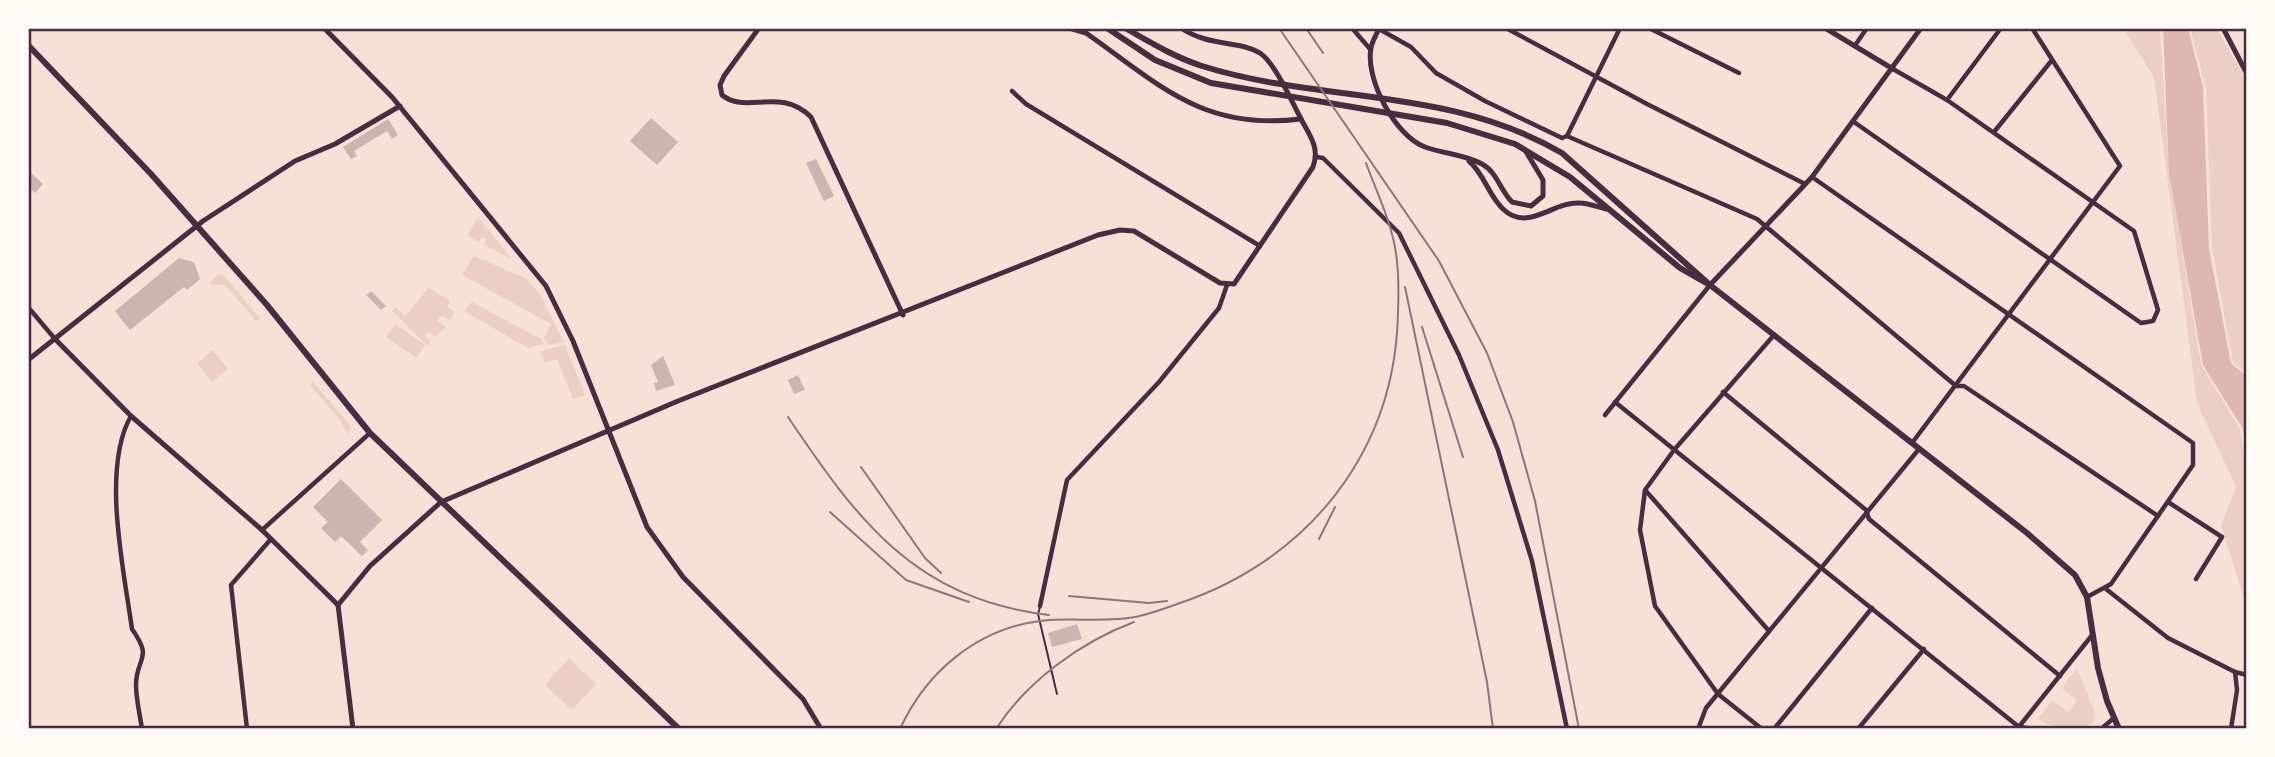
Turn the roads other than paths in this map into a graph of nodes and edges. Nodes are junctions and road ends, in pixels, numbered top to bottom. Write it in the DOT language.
graph roads {
  1 [pos="324,28"];
  2 [pos="759,28"];
  3 [pos="1069,28"];
  4 [pos="1107,28"];
  5 [pos="1125,28"];
  6 [pos="1181,28"];
  7 [pos="1352,28"];
  8 [pos="1506,28"];
  9 [pos="1620,28"];
  10 [pos="1649,28"];
  11 [pos="1825,28"];
  12 [pos="1867,28"];
  13 [pos="1921,28"];
  14 [pos="2001,28"];
  15 [pos="2032,28"];
  16 [pos="2223,28"];
  17 [pos="1379,29"];
  18 [pos="1856,44"];
  19 [pos="28,45"];
  20 [pos="1370,49"];
  21 [pos="2052,60"];
  22 [pos="2245,64"];
  23 [pos="1893,69"];
  24 [pos="1739,73"];
  25 [pos="2247,74"];
  26 [pos="1597,76"];
  27 [pos="1012,91"];
  28 [pos="1947,100"];
  29 [pos="400,106"];
  30 [pos="1301,119"];
  31 [pos="1854,122"];
  32 [pos="1994,132"];
  33 [pos="1567,136"];
  34 [pos="1524,149"];
  35 [pos="1317,157"];
  36 [pos="1465,157"];
  37 [pos="1812,177"];
  38 [pos="1805,184"];
  39 [pos="2093,202"];
  40 [pos="1606,209"];
  41 [pos="197,226"];
  42 [pos="1765,226"];
  43 [pos="1260,246"];
  44 [pos="2051,261"];
  45 [pos="1227,285"];
  46 [pos="1710,285"];
  47 [pos="28,307"];
  48 [pos="903,315"];
  49 [pos="2008,316"];
  50 [pos="1774,335"];
  51 [pos="55,339"];
  52 [pos="28,360"];
  53 [pos="1956,386"];
  54 [pos="1723,392"];
  55 [pos="1615,402"];
  56 [pos="1605,415"];
  57 [pos="131,416"];
  58 [pos="607,431"];
  59 [pos="370,433"];
  60 [pos="1912,443"];
  61 [pos="1919,449"];
  62 [pos="1674,450"];
  63 [pos="1646,490"];
  64 [pos="441,502"];
  65 [pos="2168,502"];
  66 [pos="1866,510"];
  67 [pos="2158,516"];
  68 [pos="262,530"];
  69 [pos="271,539"];
  70 [pos="1820,567"];
  71 [pos="2196,579"];
  72 [pos="2106,589"];
  73 [pos="2087,597"];
  74 [pos="338,604"];
  75 [pos="1040,606"];
  76 [pos="1872,608"];
  77 [pos="1769,631"];
  78 [pos="2093,634"];
  79 [pos="1924,649"];
  80 [pos="2235,672"];
  81 [pos="2247,674"];
  82 [pos="2060,676"];
  83 [pos="1056,694"];
  84 [pos="1718,694"];
  85 [pos="2114,719"];
  86 [pos="2019,728"];
  87 [pos="142,729"];
  88 [pos="247,729"];
  89 [pos="354,729"];
  90 [pos="679,729"];
  91 [pos="821,729"];
  92 [pos="1567,729"];
  93 [pos="1698,729"];
  94 [pos="1762,729"];
  95 [pos="1774,729"];
  96 [pos="1858,729"];
  97 [pos="2035,729"];
  98 [pos="2101,729"];
  99 [pos="2119,729"];
  100 [pos="2231,729"];
  1 -- 29 [label="street"];
  2 -- 48 [label="street"];
  3 -- 30 [label="street"];
  4 -- 34 [label="main road"];
  5 -- 46 [label="main road"];
  6 -- 30 [label="street"];
  7 -- 20 [label="street"];
  8 -- 26 [label="street"];
  9 -- 26 [label="street"];
  10 -- 24 [label="street"];
  11 -- 18 [label="street"];
  12 -- 18 [label="street"];
  13 -- 23 [label="street"];
  14 -- 28 [label="street"];
  15 -- 21 [label="street"];
  16 -- 22 [label="street"];
  17 -- 20 [label="street"];
  17 -- 33 [label="street"];
  18 -- 23 [label="street"];
  19 -- 41 [label="main road"];
  20 -- 36 [label="street"];
  21 -- 32 [label="street"];
  21 -- 39 [label="street"];
  22 -- 25 [label="street"];
  23 -- 28 [label="street"];
  23 -- 31 [label="street"];
  26 -- 33 [label="street"];
  26 -- 38 [label="street"];
  27 -- 43 [label="street"];
  28 -- 32 [label="street"];
  29 -- 41 [label="street"];
  29 -- 58 [label="street"];
  30 -- 35 [label="street"];
  31 -- 37 [label="street"];
  31 -- 44 [label="street"];
  32 -- 39 [label="street"];
  33 -- 42 [label="street"];
  34 -- 36 [label="street"];
  34 -- 40 [label="main road"];
  35 -- 43 [label="street"];
  35 -- 92 [label="street"];
  36 -- 40 [label="street"];
  37 -- 38 [label="street"];
  37 -- 49 [label="street"];
  38 -- 42 [label="street"];
  39 -- 44 [label="street"];
  39 -- 44 [label="street"];
  40 -- 46 [label="main road"];
  41 -- 51 [label="street"];
  41 -- 59 [label="main road"];
  42 -- 46 [label="street"];
  42 -- 53 [label="street"];
  43 -- 45 [label="street"];
  44 -- 49 [label="street"];
  45 -- 48 [label="street"];
  45 -- 75 [label="street"];
  46 -- 50 [label="main road"];
  46 -- 55 [label="street"];
  47 -- 51 [label="street"];
  48 -- 58 [label="street"];
  49 -- 53 [label="street"];
  49 -- 65 [label="street"];
  50 -- 54 [label="street"];
  50 -- 60 [label="main road"];
  51 -- 52 [label="street"];
  51 -- 57 [label="street"];
  53 -- 60 [label="street"];
  53 -- 67 [label="street"];
  54 -- 62 [label="street"];
  54 -- 66 [label="street"];
  55 -- 56 [label="street"];
  55 -- 62 [label="street"];
  57 -- 68 [label="street"];
  57 -- 87 [label="street"];
  58 -- 64 [label="street"];
  58 -- 91 [label="street"];
  59 -- 64 [label="main road"];
  59 -- 68 [label="street"];
  60 -- 61 [label="main road"];
  61 -- 66 [label="street"];
  61 -- 73 [label="main road"];
  62 -- 63 [label="street"];
  62 -- 70 [label="street"];
  63 -- 77 [label="street"];
  63 -- 84 [label="street"];
  64 -- 74 [label="street"];
  64 -- 90 [label="main road"];
  65 -- 67 [label="street"];
  65 -- 71 [label="street"];
  66 -- 70 [label="street"];
  66 -- 82 [label="street"];
  67 -- 72 [label="street"];
  68 -- 69 [label="street"];
  69 -- 74 [label="street"];
  69 -- 88 [label="street"];
  70 -- 76 [label="street"];
  70 -- 77 [label="street"];
  72 -- 73 [label="street"];
  72 -- 80 [label="street"];
  73 -- 78 [label="main road"];
  74 -- 89 [label="street"];
  75 -- 83 [label="lane"];
  76 -- 79 [label="street"];
  76 -- 95 [label="street"];
  77 -- 84 [label="street"];
  78 -- 82 [label="street"];
  78 -- 85 [label="main road"];
  79 -- 86 [label="street"];
  79 -- 96 [label="street"];
  80 -- 81 [label="street"];
  80 -- 100 [label="street"];
  82 -- 86 [label="street"];
  84 -- 93 [label="street"];
  84 -- 94 [label="street"];
  85 -- 98 [label="street"];
  85 -- 99 [label="main road"];
  86 -- 97 [label="street"];
}
